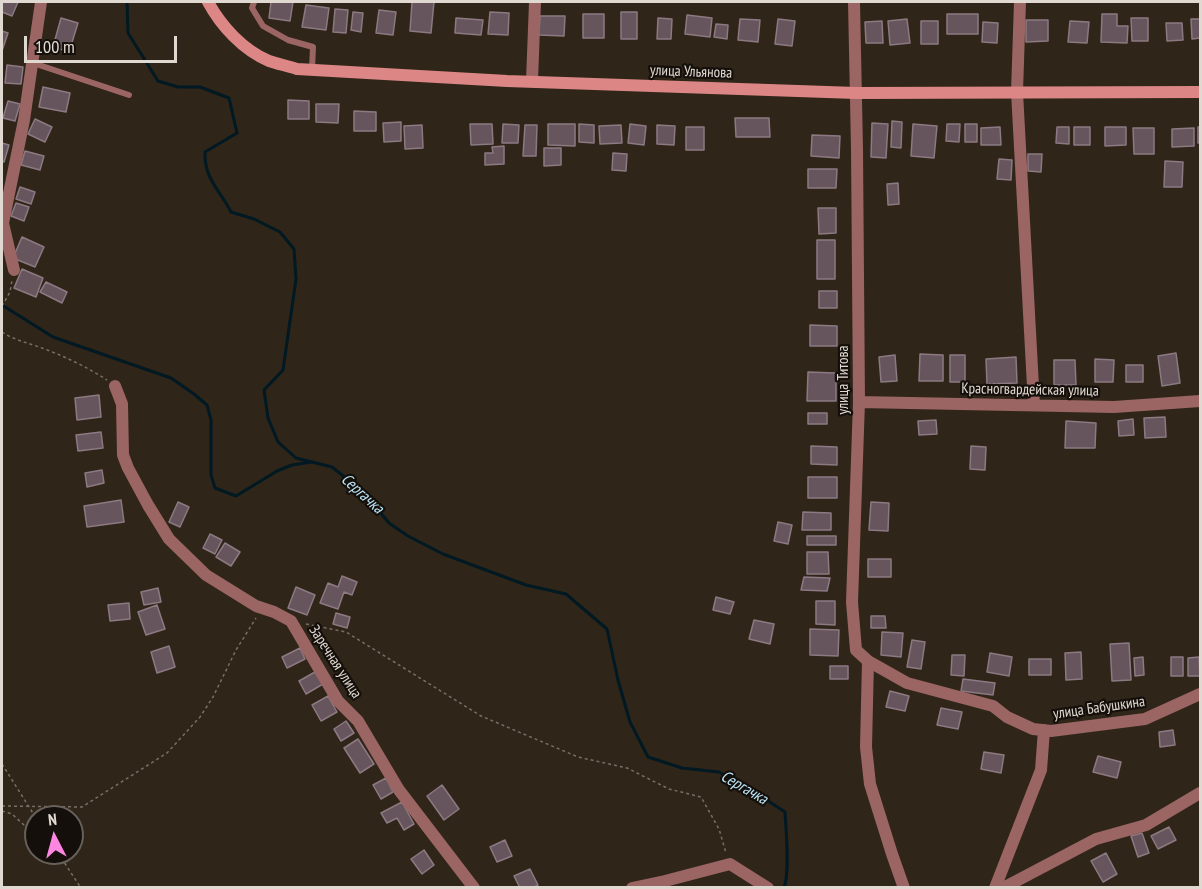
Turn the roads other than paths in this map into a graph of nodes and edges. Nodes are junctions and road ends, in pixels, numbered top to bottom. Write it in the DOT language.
graph roads {
  1 [pos="41,2"];
  2 [pos="208,2"];
  3 [pos="254,2"];
  4 [pos="535,2"];
  5 [pos="854,2"];
  6 [pos="1020,2"];
  7 [pos="32,63"];
  8 [pos="312,69"];
  9 [pos="532,81"];
  10 [pos="1017,92"];
  11 [pos="1200,92"];
  12 [pos="856,93"];
  13 [pos="129,94"];
  14 [pos="14,270"];
  15 [pos="115,386"];
  16 [pos="1200,401"];
  17 [pos="859,402"];
  18 [pos="1035,405"];
  19 [pos="868,662"];
  20 [pos="1200,694"];
  21 [pos="1044,730"];
  22 [pos="1200,793"];
  23 [pos="474,888"];
  24 [pos="632,888"];
  25 [pos="768,888"];
  26 [pos="904,888"];
  27 [pos="995,888"];
  28 [pos="1003,888"];
  1 -- 7 [label="street"];
  2 -- 8 [label="main road, улица Ульянова"];
  3 -- 8 [label="lane"];
  4 -- 9 [label="street"];
  5 -- 12 [label="street, улица Титова"];
  6 -- 10 [label="street"];
  7 -- 13 [label="lane"];
  7 -- 14 [label="street"];
  8 -- 9 [label="main road, улица Ульянова"];
  9 -- 12 [label="main road, улица Ульянова"];
  10 -- 11 [label="main road, улица Ульянова"];
  10 -- 12 [label="main road, улица Ульянова"];
  10 -- 18 [label="street"];
  12 -- 17 [label="street, улица Титова"];
  15 -- 23 [label="street, Заречная улица"];
  16 -- 18 [label="street, Красногвардейская улица"];
  17 -- 18 [label="street, Красногвардейская улица"];
  17 -- 19 [label="street, улица Титова"];
  19 -- 21 [label="street, улица Бабушкина"];
  19 -- 26 [label="street"];
  20 -- 21 [label="street, улица Бабушкина"];
  21 -- 27 [label="street"];
  22 -- 28 [label="street"];
  24 -- 25 [label="street"];
}
